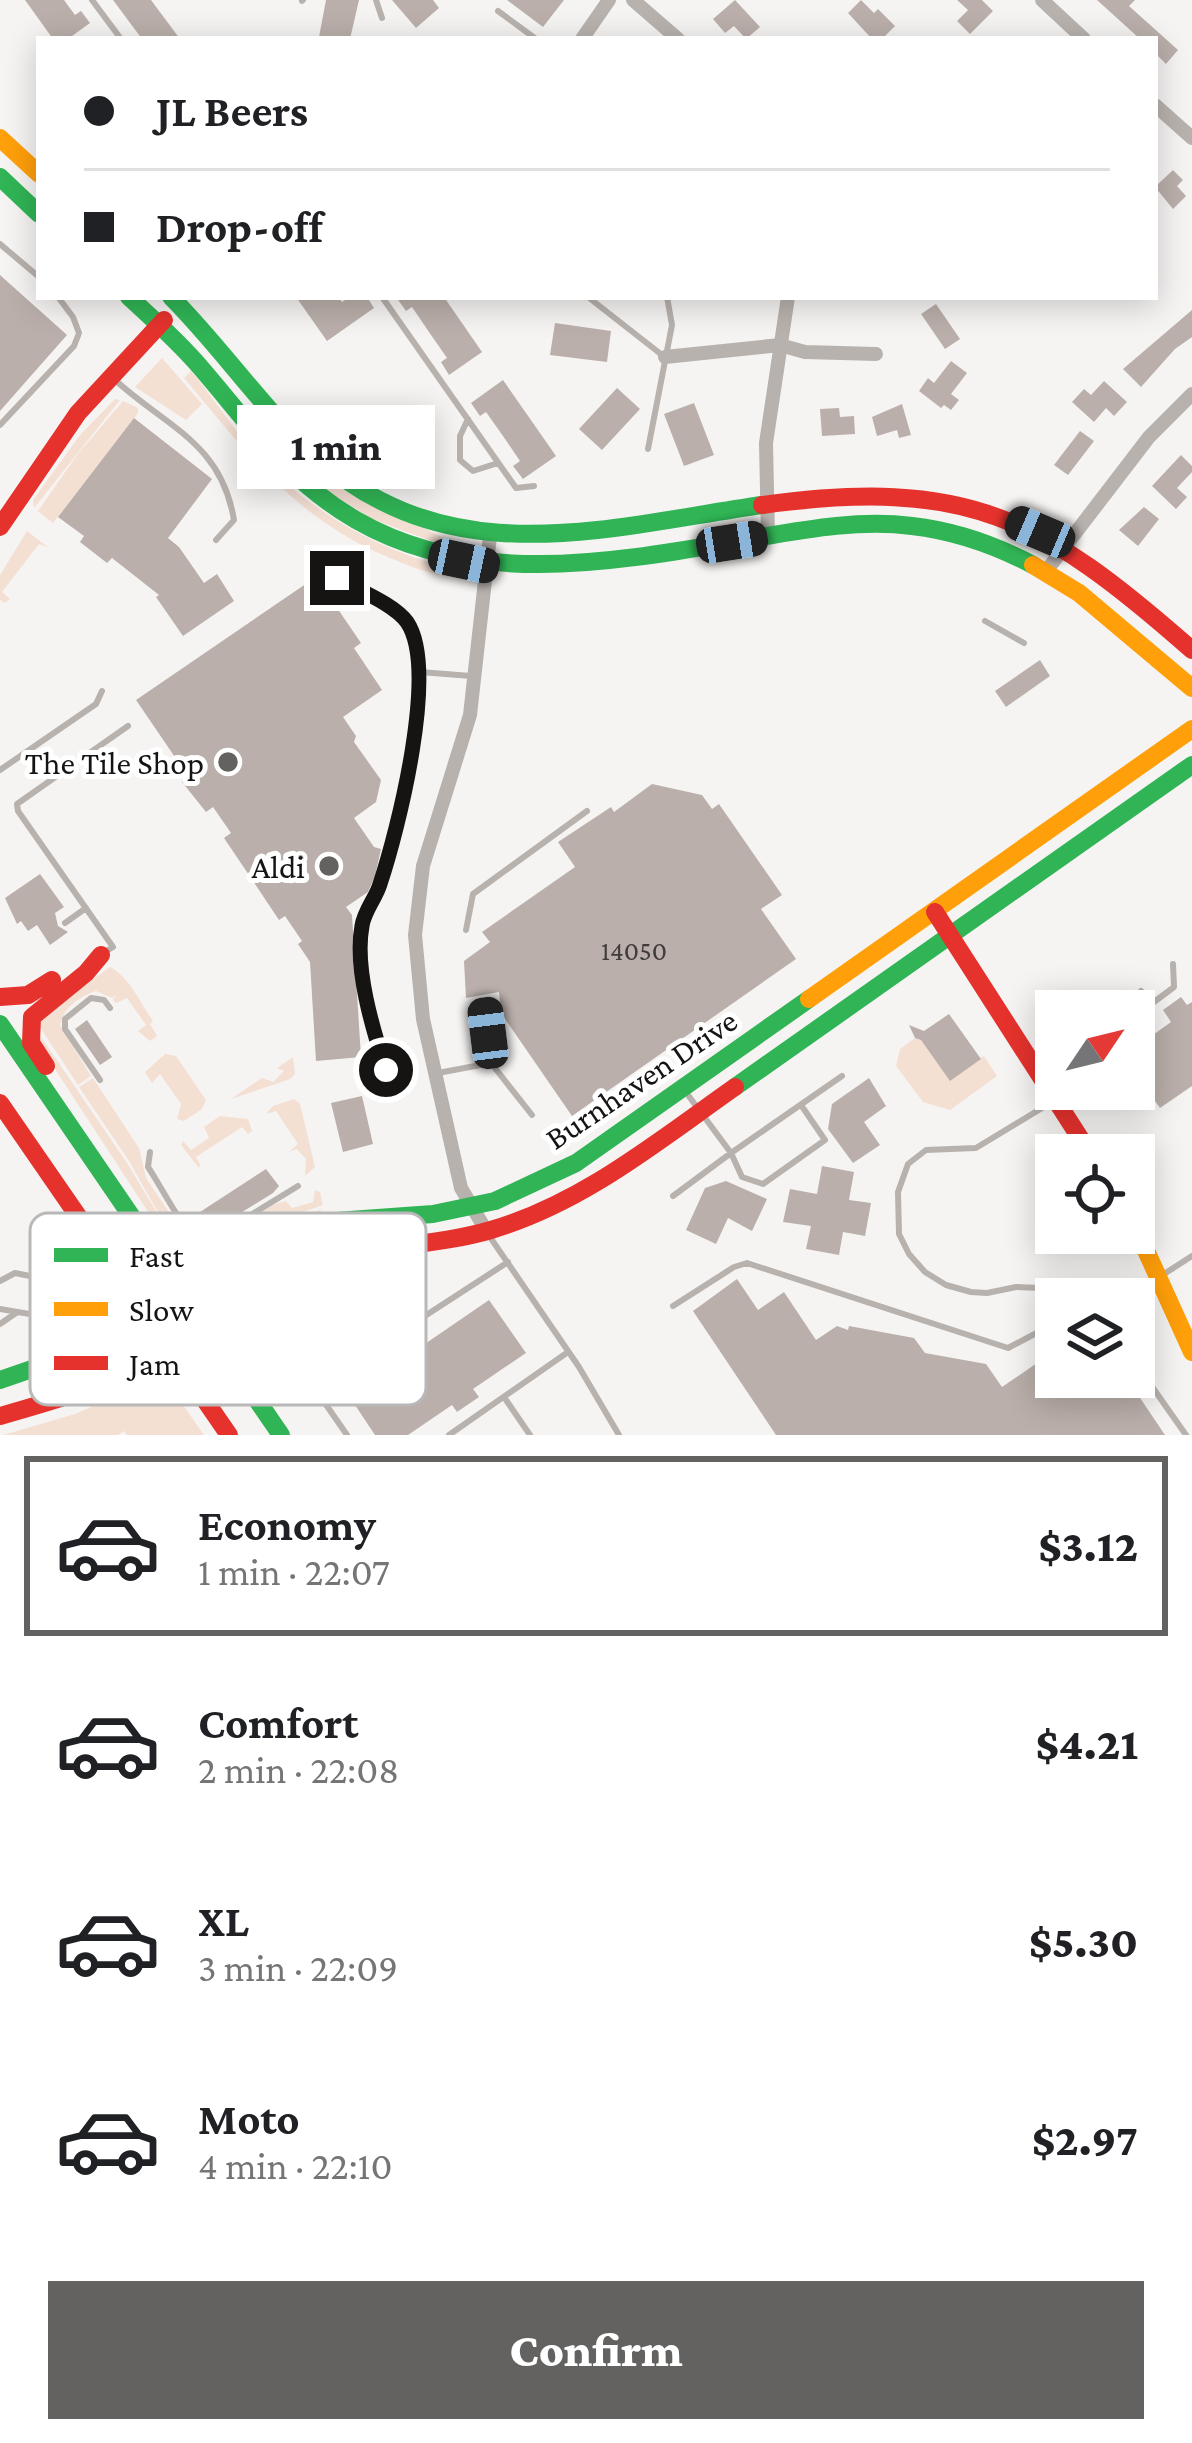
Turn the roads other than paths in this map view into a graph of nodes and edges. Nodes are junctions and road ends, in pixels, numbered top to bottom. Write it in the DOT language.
graph roads {
  1 [pos="92,0"];
  2 [pos="376,0"];
  3 [pos="609,0"];
  4 [pos="633,0"];
  5 [pos="1042,0"];
  6 [pos="498,11"];
  7 [pos="382,18"];
  8 [pos="119,36"];
  9 [pos="532,36"];
  10 [pos="584,36"];
  11 [pos="675,36"];
  12 [pos="1081,36"];
  13 [pos="1158,108"];
  14 [pos="0,138"];
  15 [pos="1192,138"];
  16 [pos="36,171"];
  17 [pos="0,177"];
  18 [pos="36,211"];
  19 [pos="0,244"];
  20 [pos="36,275"];
  21 [pos="60,300"];
  22 [pos="132,300"];
  23 [pos="177,300"];
  24 [pos="179,300"];
  25 [pos="384,300"];
  26 [pos="592,300"];
  27 [pos="668,300"];
  28 [pos="788,300"];
  29 [pos="159,325"];
  30 [pos="780,345"];
  31 [pos="876,354"];
  32 [pos="665,357"];
  33 [pos="111,377"];
  34 [pos="1192,394"];
  35 [pos="468,419"];
  36 [pos="0,425"];
  37 [pos="648,448"];
  38 [pos="499,463"];
  39 [pos="534,486"];
  40 [pos="6,503"];
  41 [pos="765,507"];
  42 [pos="0,527"];
  43 [pos="490,536"];
  44 [pos="768,536"];
  45 [pos="216,540"];
  46 [pos="1065,546"];
  47 [pos="489,566"];
  48 [pos="1046,570"];
  49 [pos="337,578"];
  50 [pos="986,621"];
  51 [pos="1024,643"];
  52 [pos="1192,650"];
  53 [pos="420,672"];
  54 [pos="475,676"];
  55 [pos="1192,688"];
  56 [pos="102,691"];
  57 [pos="128,726"];
  58 [pos="1192,729"];
  59 [pos="1192,765"];
  60 [pos="0,770"];
  61 [pos="587,811"];
  62 [pos="86,908"];
  63 [pos="935,912"];
  64 [pos="64,923"];
  65 [pos="466,930"];
  66 [pos="950,935"];
  67 [pos="101,955"];
  68 [pos="1173,964"];
  69 [pos="0,997"];
  70 [pos="1155,1001"];
  71 [pos="484,1002"];
  72 [pos="110,1008"];
  73 [pos="0,1024"];
  74 [pos="491,1063"];
  75 [pos="1035,1069"];
  76 [pos="386,1070"];
  77 [pos="435,1074"];
  78 [pos="842,1076"];
  79 [pos="100,1080"];
  80 [pos="683,1088"];
  81 [pos="0,1103"];
  82 [pos="802,1105"];
  83 [pos="1039,1110"];
  84 [pos="700,1111"];
  85 [pos="532,1115"];
  86 [pos="150,1152"];
  87 [pos="731,1153"];
  88 [pos="298,1186"];
  89 [pos="673,1196"];
  90 [pos="470,1206"];
  91 [pos="76,1213"];
  92 [pos="127,1213"];
  93 [pos="134,1213"];
  94 [pos="176,1213"];
  95 [pos="254,1213"];
  96 [pos="426,1215"];
  97 [pos="487,1232"];
  98 [pos="426,1241"];
  99 [pos="1148,1254"];
  100 [pos="1192,1256"];
  101 [pos="508,1262"];
  102 [pos="30,1276"];
  103 [pos="1160,1279"];
  104 [pos="0,1281"];
  105 [pos="673,1306"];
  106 [pos="0,1310"];
  107 [pos="16,1313"];
  108 [pos="30,1315"];
  109 [pos="426,1315"];
  110 [pos="0,1324"];
  111 [pos="1035,1334"];
  112 [pos="568,1352"];
  113 [pos="1192,1352"];
  114 [pos="30,1369"];
  115 [pos="0,1379"];
  116 [pos="1155,1391"];
  117 [pos="504,1397"];
  118 [pos="35,1405"];
  119 [pos="208,1405"];
  120 [pos="260,1405"];
  121 [pos="326,1405"];
  122 [pos="0,1416"];
  123 [pos="229,1435"];
  124 [pos="281,1435"];
  125 [pos="347,1435"];
  126 [pos="449,1435"];
  127 [pos="530,1435"];
  128 [pos="619,1435"];
  129 [pos="1186,1435"];
  1 -- 8 [label="lane"];
  2 -- 7 [label="lane"];
  3 -- 10 [label="street"];
  4 -- 11 [label="street"];
  5 -- 12 [label="street"];
  6 -- 9 [label="lane"];
  13 -- 15 [label="street"];
  14 -- 16 [label="main road"];
  17 -- 18 [label="main road"];
  19 -- 20 [label="lane"];
  21 -- 36 [label="lane"];
  22 -- 29 [label="main road"];
  23 -- 29 [label="main road"];
  24 -- 43 [label="main road"];
  25 -- 35 [label="lane"];
  26 -- 32 [label="lane"];
  27 -- 32 [label="lane"];
  28 -- 30 [label="street"];
  29 -- 33 [label="main road"];
  29 -- 47 [label="main road"];
  30 -- 31 [label="street"];
  30 -- 32 [label="street"];
  30 -- 41 [label="street"];
  32 -- 37 [label="lane"];
  33 -- 40 [label="main road"];
  33 -- 45 [label="lane"];
  34 -- 46 [label="street"];
  35 -- 38 [label="lane"];
  35 -- 38 [label="lane"];
  38 -- 39 [label="lane"];
  40 -- 42 [label="main road"];
  41 -- 43 [label="main road"];
  41 -- 44 [label="street"];
  41 -- 46 [label="main road"];
  43 -- 47 [label="street"];
  44 -- 47 [label="main road"];
  44 -- 48 [label="main road"];
  46 -- 48 [label="street"];
  46 -- 52 [label="main road"];
  47 -- 54 [label="street"];
  48 -- 55 [label="main road"];
  49 -- 53 [label="lane"];
  50 -- 51 [label="lane"];
  53 -- 54 [label="lane"];
  53 -- 76 [label="lane"];
  54 -- 77 [label="street"];
  56 -- 60 [label="lane"];
  57 -- 62 [label="lane"];
  58 -- 63 [label="main road, Burnhaven Drive"];
  59 -- 66 [label="main road, Burnhaven Drive"];
  61 -- 65 [label="lane"];
  62 -- 64 [label="lane"];
  62 -- 67 [label="lane"];
  63 -- 66 [label="main road"];
  63 -- 80 [label="main road, Burnhaven Drive"];
  66 -- 75 [label="main road"];
  66 -- 84 [label="main road, Burnhaven Drive"];
  67 -- 69 [label="main road"];
  67 -- 93 [label="main road"];
  68 -- 70 [label="lane"];
  71 -- 74 [label="lane"];
  72 -- 79 [label="lane"];
  73 -- 92 [label="main road"];
  74 -- 77 [label="lane"];
  74 -- 85 [label="lane"];
  77 -- 90 [label="street"];
  78 -- 82 [label="lane"];
  80 -- 84 [label="lane"];
  80 -- 90 [label="main road, Burnhaven Drive"];
  81 -- 91 [label="main road"];
  82 -- 87 [label="lane"];
  82 -- 87 [label="lane"];
  83 -- 103 [label="lane"];
  84 -- 87 [label="lane"];
  84 -- 97 [label="main road, Burnhaven Drive"];
  86 -- 94 [label="lane"];
  87 -- 89 [label="lane"];
  88 -- 95 [label="lane"];
  90 -- 96 [label="main road, Burnhaven Drive"];
  90 -- 97 [label="street"];
  97 -- 98 [label="main road, Burnhaven Drive"];
  97 -- 101 [label="lane"];
  99 -- 103 [label="main road"];
  100 -- 103 [label="lane"];
  101 -- 109 [label="lane"];
  101 -- 112 [label="lane"];
  102 -- 104 [label="lane"];
  103 -- 113 [label="main road"];
  105 -- 111 [label="lane"];
  106 -- 107 [label="lane"];
  107 -- 108 [label="lane"];
  107 -- 110 [label="lane"];
  112 -- 117 [label="lane"];
  112 -- 128 [label="lane"];
  114 -- 115 [label="main road, Burnhaven Drive"];
  116 -- 129 [label="lane"];
  117 -- 126 [label="lane"];
  117 -- 127 [label="lane"];
  118 -- 122 [label="main road, Burnhaven Drive"];
  119 -- 123 [label="main road"];
  120 -- 124 [label="main road"];
  121 -- 125 [label="lane"];
}
